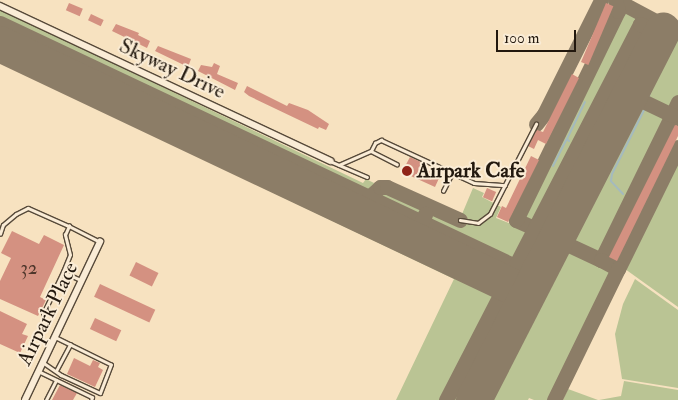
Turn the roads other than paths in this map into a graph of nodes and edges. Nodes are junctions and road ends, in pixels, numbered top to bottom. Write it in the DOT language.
graph roads {
  1 [pos="0,6"];
  2 [pos="536,124"];
  3 [pos="371,151"];
  4 [pos="331,161"];
  5 [pos="397,164"];
  6 [pos="339,165"];
  7 [pos="452,173"];
  8 [pos="367,177"];
  9 [pos="505,185"];
  10 [pos="443,191"];
  11 [pos="460,220"];
  12 [pos="69,226"];
  13 [pos="0,234"];
  14 [pos="100,242"];
  15 [pos="63,272"];
  16 [pos="82,281"];
  17 [pos="44,314"];
  18 [pos="55,337"];
  19 [pos="70,345"];
  20 [pos="43,363"];
  21 [pos="56,371"];
  22 [pos="38,372"];
  23 [pos="56,380"];
  24 [pos="25,400"];
  25 [pos="46,400"];
  26 [pos="92,400"];
  1 -- 4 [label="street, Skyway Drive"];
  2 -- 9 [label="lane"];
  3 -- 5 [label="lane"];
  3 -- 6 [label="lane"];
  3 -- 7 [label="lane"];
  4 -- 6 [label="lane"];
  6 -- 8 [label="lane"];
  7 -- 9 [label="lane"];
  7 -- 10 [label="lane"];
  9 -- 11 [label="lane"];
  12 -- 13 [label="lane"];
  12 -- 14 [label="lane"];
  12 -- 15 [label="lane"];
  14 -- 16 [label="street, Airpark Place"];
  15 -- 16 [label="lane"];
  15 -- 17 [label="lane"];
  16 -- 18 [label="street, Airpark Place"];
  18 -- 19 [label="lane"];
  18 -- 20 [label="street, Airpark Place"];
  19 -- 21 [label="lane"];
  19 -- 21 [label="lane"];
  20 -- 21 [label="lane"];
  20 -- 22 [label="street, Airpark Place"];
  22 -- 23 [label="lane"];
  22 -- 24 [label="street, Airpark Place"];
  23 -- 25 [label="lane"];
  23 -- 26 [label="lane"];
}
